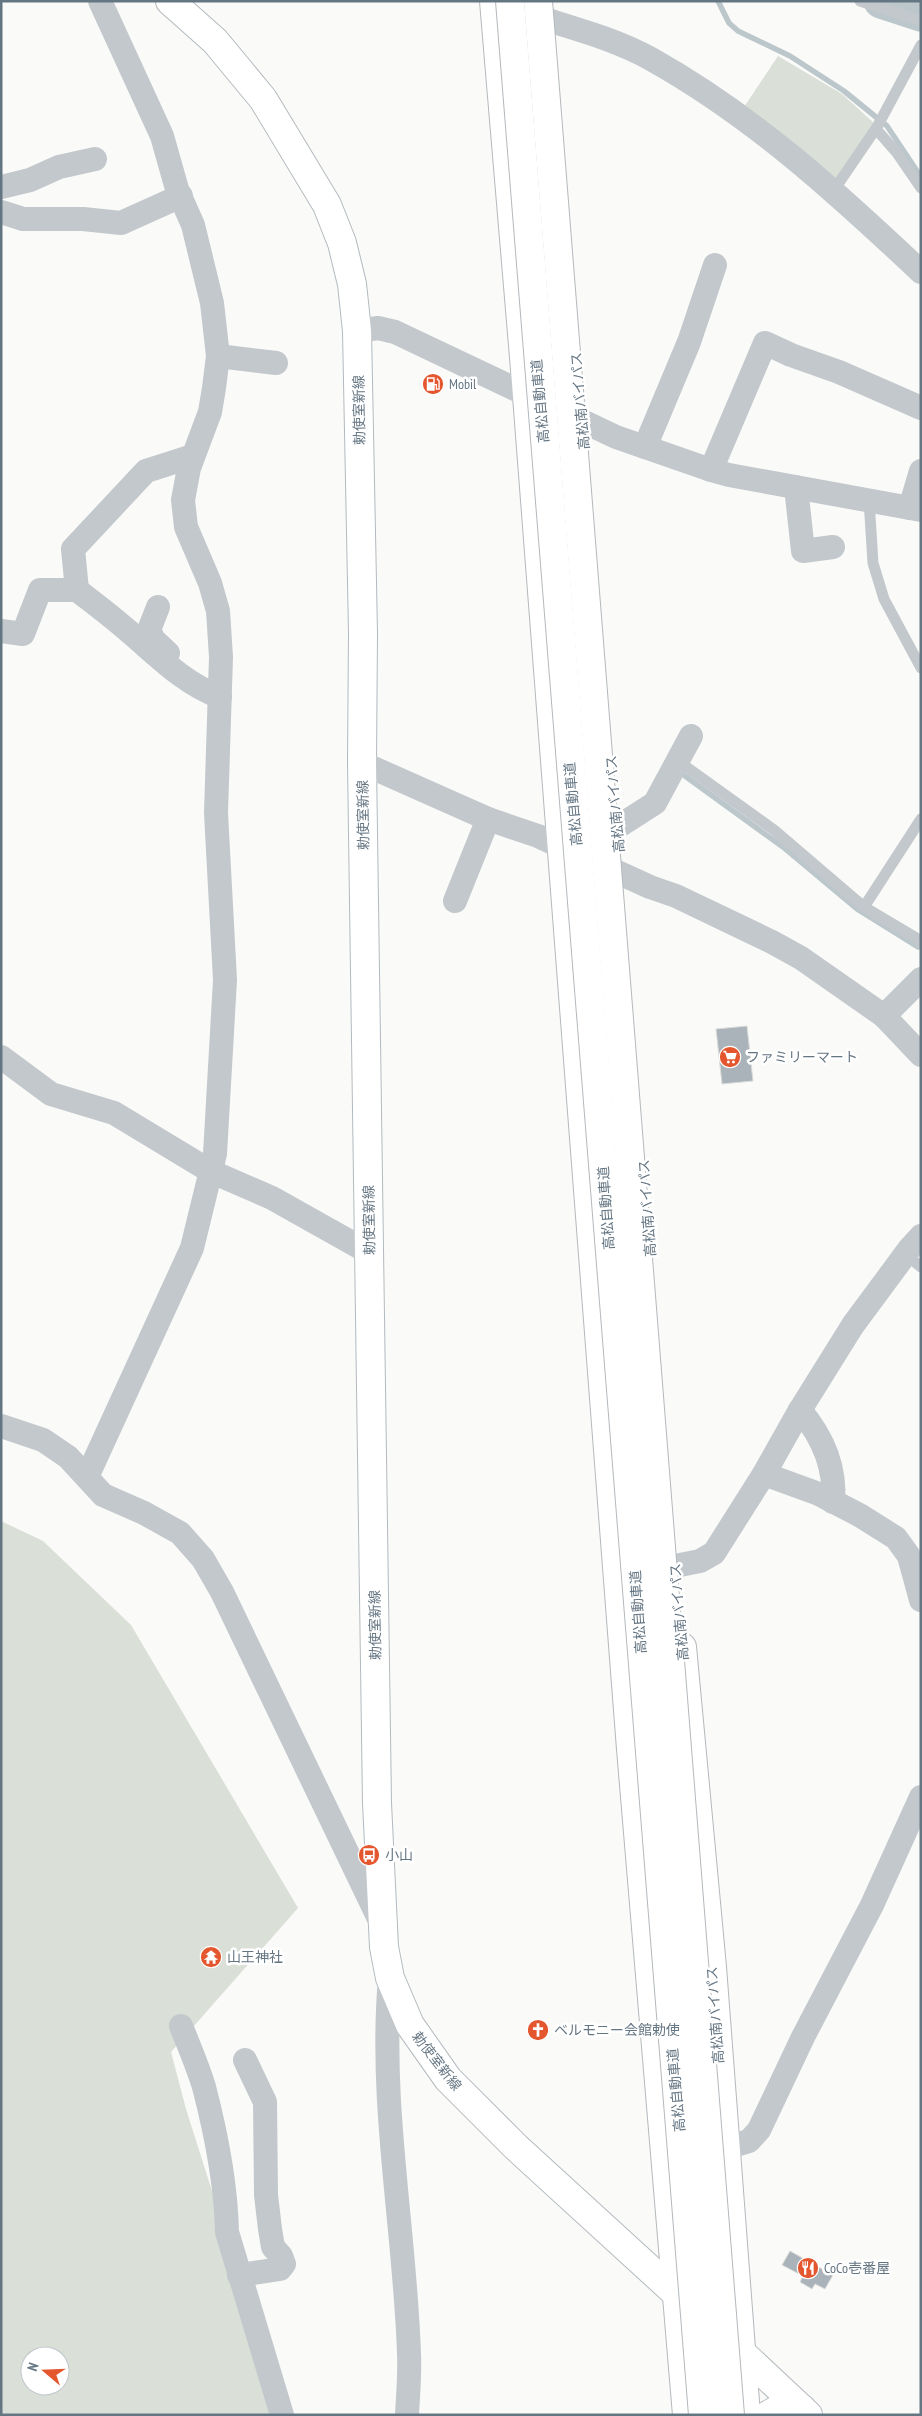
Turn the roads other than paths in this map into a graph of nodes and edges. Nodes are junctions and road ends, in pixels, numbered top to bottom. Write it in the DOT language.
graph roads {
  1 [pos="100,1"];
  2 [pos="170,1"];
  3 [pos="494,1"];
  4 [pos="510,1"];
  5 [pos="860,1"];
  6 [pos="544,8"];
  7 [pos="921,21"];
  8 [pos="921,45"];
  9 [pos="879,125"];
  10 [pos="95,159"];
  11 [pos="1,187"];
  12 [pos="921,188"];
  13 [pos="834,190"];
  14 [pos="181,196"];
  15 [pos="1,212"];
  16 [pos="716,265"];
  17 [pos="921,272"];
  18 [pos="357,331"];
  19 [pos="218,356"];
  20 [pos="276,363"];
  21 [pos="527,394"];
  22 [pos="921,408"];
  23 [pos="582,420"];
  24 [pos="645,447"];
  25 [pos="193,456"];
  26 [pos="711,470"];
  27 [pos="921,471"];
  28 [pos="796,487"];
  29 [pos="869,500"];
  30 [pos="916,509"];
  31 [pos="833,546"];
  32 [pos="77,590"];
  33 [pos="158,607"];
  34 [pos="1,631"];
  35 [pos="921,668"];
  36 [pos="220,691"];
  37 [pos="691,736"];
  38 [pos="678,761"];
  39 [pos="362,764"];
  40 [pos="488,819"];
  41 [pos="921,819"];
  42 [pos="616,828"];
  43 [pos="561,846"];
  44 [pos="621,874"];
  45 [pos="455,901"];
  46 [pos="864,907"];
  47 [pos="921,943"];
  48 [pos="921,979"];
  49 [pos="884,1016"];
  50 [pos="921,1055"];
  51 [pos="1,1057"];
  52 [pos="210,1171"];
  53 [pos="916,1252"];
  54 [pos="370,1253"];
  55 [pos="800,1410"];
  56 [pos="1,1426"];
  57 [pos="764,1474"];
  58 [pos="87,1477"];
  59 [pos="833,1502"];
  60 [pos="675,1566"];
  61 [pos="921,1600"];
  62 [pos="921,1797"];
  63 [pos="382,1927"];
  64 [pos="390,1978"];
  65 [pos="181,2026"];
  66 [pos="245,2060"];
  67 [pos="726,2148"];
  68 [pos="239,2275"];
  69 [pos="678,2295"];
  70 [pos="742,2353"];
  71 [pos="805,2412"];
  72 [pos="282,2415"];
  73 [pos="407,2415"];
  74 [pos="687,2415"];
  75 [pos="703,2415"];
  76 [pos="730,2415"];
  77 [pos="746,2415"];
  78 [pos="768,2415"];
  1 -- 14 [label="street"];
  2 -- 18 [label="main road, 勅使室新線"];
  3 -- 6 [label="street"];
  3 -- 21 [label="main road"];
  4 -- 75 [label="main road, 高松自動車道, bridge"];
  5 -- 7 [label="lane"];
  6 -- 13 [label="street"];
  6 -- 23 [label="main road, 高松南バイパス"];
  6 -- 76 [label="main road, 高松自動車道, bridge"];
  8 -- 9 [label="lane"];
  9 -- 12 [label="lane"];
  9 -- 13 [label="lane"];
  10 -- 11 [label="street"];
  13 -- 17 [label="street"];
  14 -- 15 [label="street"];
  14 -- 19 [label="street"];
  16 -- 24 [label="street"];
  18 -- 21 [label="street"];
  18 -- 39 [label="main road, 勅使室新線"];
  19 -- 20 [label="street"];
  19 -- 25 [label="street"];
  21 -- 23 [label="street"];
  21 -- 43 [label="main road"];
  22 -- 26 [label="street"];
  23 -- 24 [label="street"];
  23 -- 42 [label="main road, 高松南バイパス"];
  24 -- 26 [label="street"];
  25 -- 32 [label="street"];
  25 -- 36 [label="street"];
  26 -- 28 [label="street"];
  27 -- 30 [label="street"];
  28 -- 29 [label="street"];
  28 -- 31 [label="street"];
  29 -- 30 [label="street"];
  29 -- 35 [label="lane"];
  32 -- 34 [label="street"];
  32 -- 36 [label="street"];
  33 -- 36 [label="street"];
  36 -- 52 [label="street"];
  37 -- 38 [label="street"];
  38 -- 42 [label="street"];
  38 -- 46 [label="lane"];
  39 -- 40 [label="street"];
  39 -- 54 [label="main road, 勅使室新線"];
  40 -- 43 [label="street"];
  40 -- 45 [label="street"];
  41 -- 46 [label="lane"];
  42 -- 44 [label="main road, 高松南バイパス"];
  43 -- 44 [label="street"];
  43 -- 69 [label="main road"];
  44 -- 49 [label="street"];
  44 -- 60 [label="main road, 高松南バイパス"];
  46 -- 47 [label="lane"];
  48 -- 49 [label="street"];
  49 -- 50 [label="street"];
  51 -- 52 [label="street"];
  52 -- 54 [label="street"];
  52 -- 58 [label="street"];
  53 -- 55 [label="street"];
  54 -- 63 [label="main road, 勅使室新線"];
  55 -- 57 [label="street"];
  55 -- 59 [label="street"];
  56 -- 58 [label="street"];
  57 -- 59 [label="street"];
  57 -- 60 [label="street"];
  58 -- 63 [label="street"];
  59 -- 61 [label="street"];
  60 -- 67 [label="main road, 高松南バイパス"];
  62 -- 67 [label="street"];
  63 -- 64 [label="main road, 勅使室新線"];
  64 -- 69 [label="main road, 勅使室新線"];
  64 -- 73 [label="street"];
  65 -- 68 [label="street"];
  66 -- 68 [label="street"];
  67 -- 70 [label="main road, 高松南バイパス"];
  68 -- 72 [label="street"];
  69 -- 70 [label="main road, 勅使室新線"];
  69 -- 74 [label="main road"];
  70 -- 71 [label="main road, 勅使室新線"];
  70 -- 77 [label="main road, 高松南バイパス"];
  71 -- 78 [label="main road"];
}
